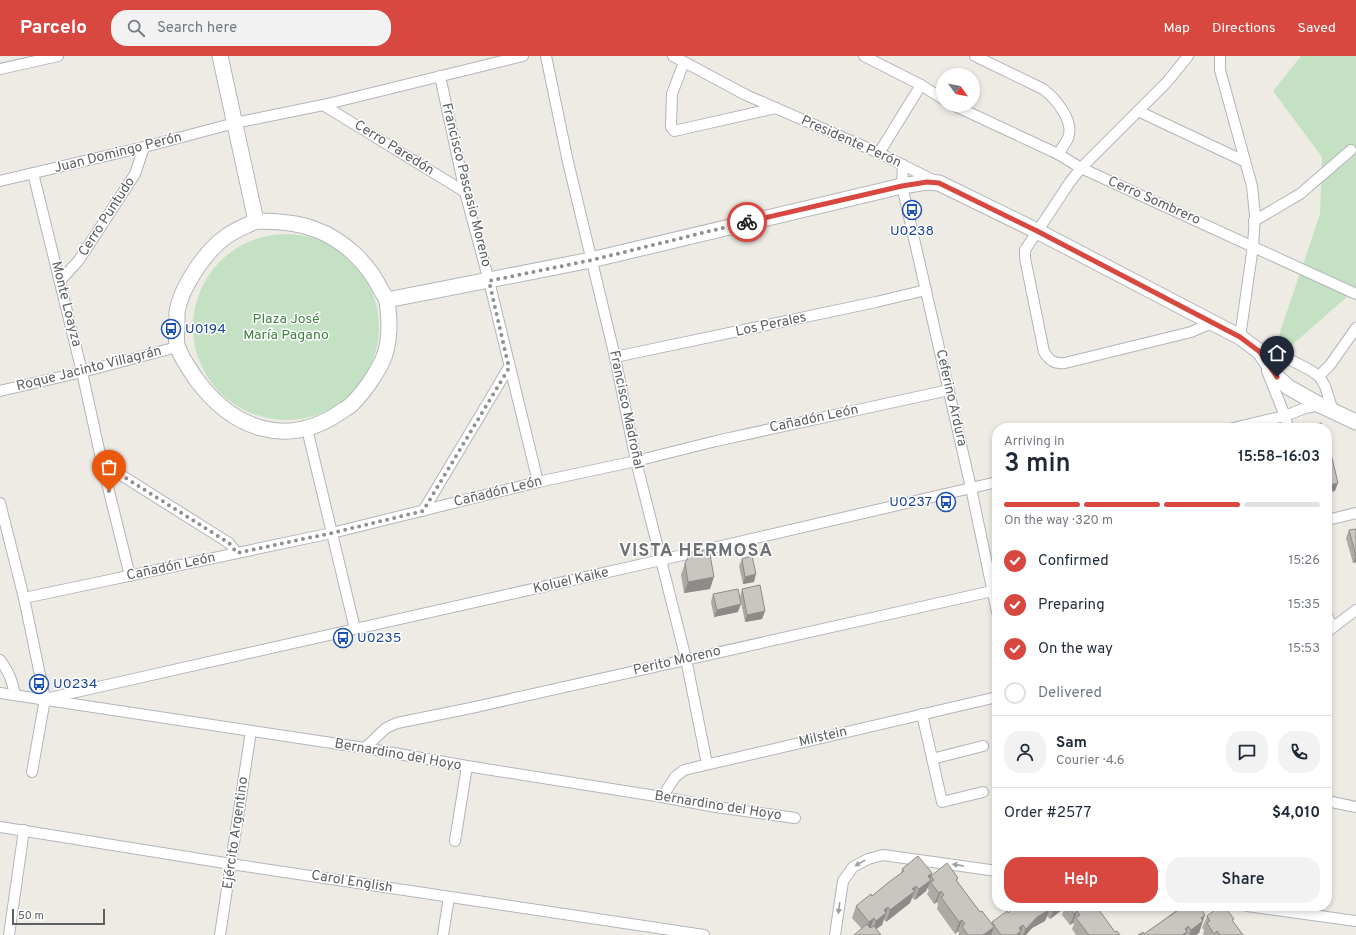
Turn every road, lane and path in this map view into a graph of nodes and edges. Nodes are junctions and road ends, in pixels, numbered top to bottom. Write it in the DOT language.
graph roads {
  1 [pos="58,56"];
  2 [pos="220,56"];
  3 [pos="523,56"];
  4 [pos="546,56"];
  5 [pos="673,56"];
  6 [pos="864,56"];
  7 [pos="975,56"];
  8 [pos="1188,56"];
  9 [pos="1220,56"];
  10 [pos="987,58"];
  11 [pos="684,62"];
  12 [pos="0,69"];
  13 [pos="440,76"];
  14 [pos="921,85"];
  15 [pos="936,95"];
  16 [pos="323,104"];
  17 [pos="776,108"];
  18 [pos="1138,111"];
  19 [pos="968,112"];
  20 [pos="235,124"];
  21 [pos="144,147"];
  22 [pos="1351,150"];
  23 [pos="879,153"];
  24 [pos="1058,154"];
  25 [pos="1244,161"];
  26 [pos="903,165"];
  27 [pos="1081,168"];
  28 [pos="33,174"];
  29 [pos="0,181"];
  30 [pos="939,183"];
  31 [pos="902,186"];
  32 [pos="465,192"];
  33 [pos="256,220"];
  34 [pos="1254,221"];
  35 [pos="1037,231"];
  36 [pos="1252,246"];
  37 [pos="592,260"];
  38 [pos="60,281"];
  39 [pos="489,281"];
  40 [pos="926,290"];
  41 [pos="1356,294"];
  42 [pos="387,300"];
  43 [pos="1214,322"];
  44 [pos="1356,328"];
  45 [pos="1240,337"];
  46 [pos="177,347"];
  47 [pos="1260,352"];
  48 [pos="615,357"];
  49 [pos="509,368"];
  50 [pos="82,372"];
  51 [pos="1319,376"];
  52 [pos="949,390"];
  53 [pos="0,391"];
  54 [pos="1326,408"];
  55 [pos="1285,416"];
  56 [pos="1356,422"];
  57 [pos="1255,423"];
  58 [pos="1287,423"];
  59 [pos="307,429"];
  60 [pos="636,461"];
  61 [pos="102,463"];
  62 [pos="538,482"];
  63 [pos="992,483"];
  64 [pos="971,488"];
  65 [pos="0,503"];
  66 [pos="423,511"];
  67 [pos="1356,513"];
  68 [pos="1332,519"];
  69 [pos="332,533"];
  70 [pos="237,553"];
  71 [pos="661,560"];
  72 [pos="130,576"];
  73 [pos="992,582"];
  74 [pos="992,591"];
  75 [pos="24,598"];
  76 [pos="1356,610"];
  77 [pos="1332,628"];
  78 [pos="355,629"];
  79 [pos="686,659"];
  80 [pos="0,660"];
  81 [pos="0,693"];
  82 [pos="15,695"];
  83 [pos="45,699"];
  84 [pos="992,699"];
  85 [pos="922,714"];
  86 [pos="250,731"];
  87 [pos="983,746"];
  88 [pos="365,748"];
  89 [pos="932,759"];
  90 [pos="707,764"];
  91 [pos="467,766"];
  92 [pos="32,772"];
  93 [pos="982,792"];
  94 [pos="662,797"];
  95 [pos="1332,802"];
  96 [pos="1356,808"];
  97 [pos="795,818"];
  98 [pos="0,827"];
  99 [pos="24,830"];
  100 [pos="455,841"];
  101 [pos="231,864"];
  102 [pos="992,870"];
  103 [pos="449,896"];
  104 [pos="1283,911"];
  105 [pos="1356,921"];
  106 [pos="9,935"];
  107 [pos="220,935"];
  108 [pos="443,935"];
  109 [pos="704,935"];
  110 [pos="835,935"];
  1 -- 12 [label="street"];
  2 -- 20 [label="street"];
  3 -- 13 [label="street, Juan Domingo Perón"];
  4 -- 37 [label="street, Francisco Madroñal"];
  5 -- 11 [label="street, Presidente Perón"];
  6 -- 14 [label="street"];
  7 -- 10 [label="street"];
  8 -- 18 [label="street"];
  9 -- 25 [label="street"];
  10 -- 24 [label="street"];
  11 -- 17 [label="street, Presidente Perón"];
  11 -- 17 [label="street"];
  13 -- 16 [label="street, Juan Domingo Perón"];
  13 -- 32 [label="street, Francisco Pascasio Moreno"];
  14 -- 15 [label="street"];
  14 -- 23 [label="street"];
  16 -- 20 [label="street, Juan Domingo Perón"];
  16 -- 32 [label="street, Cerro Paredón"];
  17 -- 23 [label="street, Presidente Perón"];
  18 -- 25 [label="street"];
  18 -- 27 [label="street"];
  19 -- 24 [label="street, Cerro Sombrero"];
  20 -- 21 [label="street, Juan Domingo Perón"];
  20 -- 33 [label="street"];
  21 -- 28 [label="street, Juan Domingo Perón"];
  21 -- 38 [label="street, Cerro Puntudo"];
  22 -- 34 [label="street"];
  23 -- 26 [label="street, Presidente Perón"];
  24 -- 27 [label="street, Cerro Sombrero"];
  25 -- 34 [label="street"];
  26 -- 30 [label="street, Presidente Perón"];
  26 -- 31 [label="street, Ceferino Ardura"];
  27 -- 35 [label="street"];
  27 -- 36 [label="street, Cerro Sombrero"];
  28 -- 29 [label="street, Juan Domingo Perón"];
  28 -- 38 [label="street, Monte Loayza"];
  30 -- 31 [label="street"];
  30 -- 35 [label="street, Presidente Perón"];
  31 -- 37 [label="street"];
  31 -- 40 [label="street, Ceferino Ardura"];
  32 -- 39 [label="street, Francisco Pascasio Moreno"];
  33 -- 42 [label="street, Roque Jacinto Villagrán"];
  33 -- 46 [label="street, Roque Jacinto Villagrán"];
  34 -- 36 [label="street"];
  35 -- 43 [label="street, Presidente Perón"];
  35 -- 43 [label="street"];
  36 -- 41 [label="street, Cerro Sombrero"];
  36 -- 45 [label="street"];
  37 -- 39 [label="street"];
  37 -- 48 [label="street, Francisco Madroñal"];
  38 -- 50 [label="street, Monte Loayza"];
  39 -- 42 [label="street"];
  39 -- 49 [label="street, Francisco Pascasio Moreno"];
  40 -- 48 [label="street, Los Perales"];
  40 -- 52 [label="street, Ceferino Ardura"];
  42 -- 59 [label="street, Roque Jacinto Villagrán"];
  43 -- 45 [label="street, Presidente Perón"];
  44 -- 51 [label="street"];
  45 -- 47 [label="street, Presidente Perón"];
  46 -- 50 [label="street, Roque Jacinto Villagrán"];
  46 -- 59 [label="street, Roque Jacinto Villagrán"];
  47 -- 51 [label="street"];
  47 -- 54 [label="street, Presidente Perón"];
  47 -- 55 [label="street"];
  48 -- 60 [label="street, Francisco Madroñal"];
  49 -- 62 [label="street, Francisco Pascasio Moreno"];
  49 -- 66 [label="street"];
  50 -- 53 [label="street, Roque Jacinto Villagrán"];
  50 -- 61 [label="street, Monte Loayza"];
  51 -- 54 [label="street"];
  52 -- 60 [label="street, Cañadón León"];
  52 -- 64 [label="street, Ceferino Ardura"];
  54 -- 55 [label="street"];
  54 -- 56 [label="street, Presidente Perón"];
  55 -- 57 [label="street"];
  55 -- 58 [label="street"];
  59 -- 69 [label="street"];
  60 -- 62 [label="street, Cañadón León"];
  60 -- 71 [label="street, Francisco Madroñal"];
  61 -- 70 [label="street"];
  61 -- 72 [label="street, Monte Loayza"];
  62 -- 66 [label="street, Cañadón León"];
  63 -- 64 [label="street, Koluel Kaike"];
  64 -- 71 [label="street, Koluel Kaike"];
  64 -- 73 [label="street, Ceferino Ardura"];
  65 -- 75 [label="street"];
  66 -- 69 [label="street, Cañadón León"];
  67 -- 68 [label="street"];
  69 -- 70 [label="street, Cañadón León"];
  69 -- 78 [label="street"];
  70 -- 72 [label="street, Cañadón León"];
  71 -- 78 [label="street, Koluel Kaike"];
  71 -- 79 [label="street, Francisco Madroñal"];
  72 -- 75 [label="street, Cañadón León"];
  74 -- 79 [label="street, Perito Moreno"];
  75 -- 83 [label="street"];
  76 -- 77 [label="street"];
  78 -- 83 [label="street, Koluel Kaike"];
  79 -- 88 [label="street, Perito Moreno"];
  79 -- 90 [label="street, Francisco Madroñal"];
  80 -- 82 [label="street"];
  81 -- 82 [label="street, Bernardino del Hoyo"];
  82 -- 83 [label="street, Bernardino del Hoyo"];
  83 -- 86 [label="street, Bernardino del Hoyo"];
  83 -- 92 [label="street"];
  84 -- 85 [label="street, Milstein"];
  85 -- 89 [label="street"];
  85 -- 90 [label="street, Milstein"];
  86 -- 88 [label="street, Bernardino del Hoyo"];
  86 -- 101 [label="street, Ejército Argentino"];
  87 -- 89 [label="street"];
  88 -- 91 [label="street, Bernardino del Hoyo"];
  89 -- 93 [label="street"];
  90 -- 94 [label="street, Milstein"];
  91 -- 94 [label="street, Bernardino del Hoyo"];
  91 -- 100 [label="street"];
  94 -- 97 [label="street, Bernardino del Hoyo"];
  95 -- 96 [label="street"];
  98 -- 99 [label="street, Carol English"];
  99 -- 101 [label="street, Carol English"];
  99 -- 106 [label="street"];
  101 -- 103 [label="street, Carol English"];
  101 -- 107 [label="street, Ejército Argentino"];
  102 -- 110 [label="street, one-way"];
  103 -- 108 [label="street"];
  103 -- 109 [label="street, Carol English"];
  104 -- 105 [label="street"];
}
